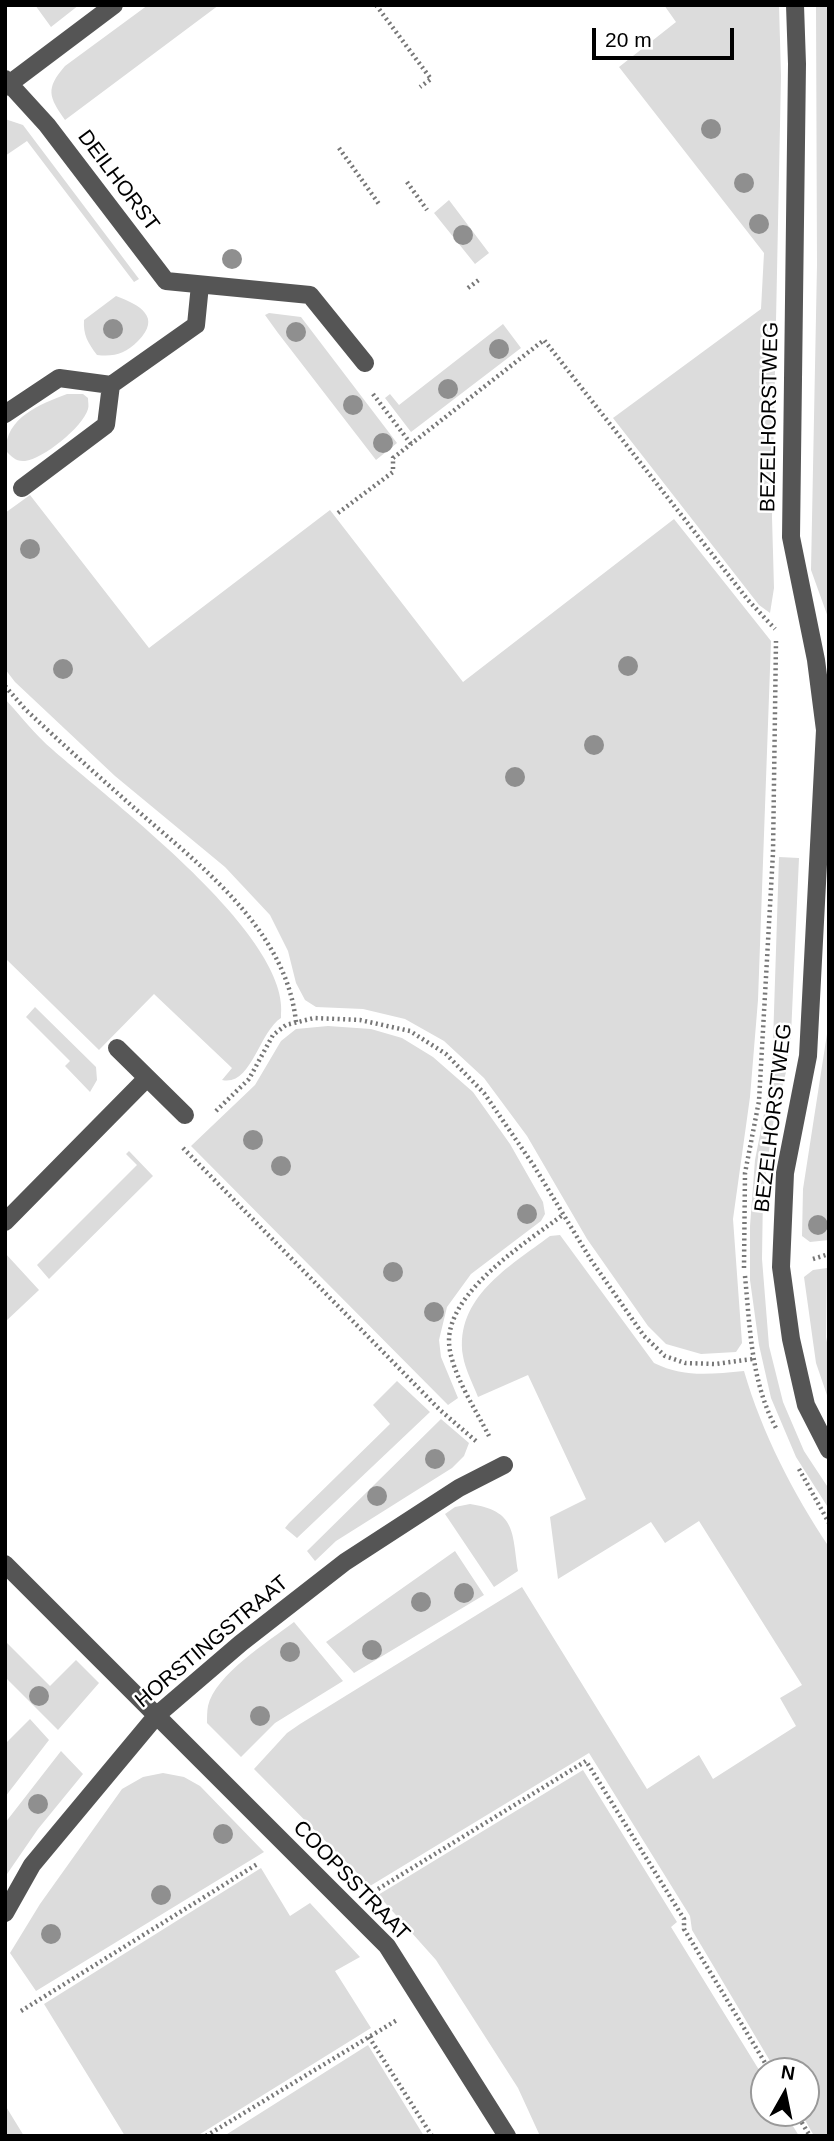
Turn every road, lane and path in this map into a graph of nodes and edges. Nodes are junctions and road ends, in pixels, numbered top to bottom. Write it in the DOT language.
graph roads {
  1 [pos="114,5"];
  2 [pos="376,5"];
  3 [pos="795,5"];
  4 [pos="7,83"];
  5 [pos="420,87"];
  6 [pos="339,148"];
  7 [pos="407,182"];
  8 [pos="379,204"];
  9 [pos="427,210"];
  10 [pos="480,279"];
  11 [pos="201,285"];
  12 [pos="468,288"];
  13 [pos="365,363"];
  14 [pos="111,385"];
  15 [pos="5,414"];
  16 [pos="411,443"];
  17 [pos="22,488"];
  18 [pos="338,513"];
  19 [pos="777,615"];
  20 [pos="776,629"];
  21 [pos="5,686"];
  22 [pos="825,827"];
  23 [pos="296,1022"];
  24 [pos="117,1048"];
  25 [pos="147,1078"];
  26 [pos="185,1115"];
  27 [pos="199,1128"];
  28 [pos="564,1214"];
  29 [pos="5,1222"];
  30 [pos="753,1359"];
  31 [pos="782,1438"];
  32 [pos="829,1450"];
  33 [pos="794,1460"];
  34 [pos="504,1465"];
  35 [pos="829,1523"];
  36 [pos="5,1564"];
  37 [pos="157,1715"];
  38 [pos="286,1846"];
  39 [pos="348,1908"];
  40 [pos="5,1913"];
  41 [pos="423,2004"];
  42 [pos="22,2011"];
  43 [pos="369,2037"];
  44 [pos="762,2057"];
  45 [pos="206,2136"];
  46 [pos="432,2136"];
  47 [pos="507,2136"];
  1 -- 4 [label="street"];
  2 -- 5 [label="path"];
  3 -- 22 [label="street, BEZELHORSTWEG"];
  4 -- 11 [label="street, DEILHORST"];
  6 -- 8 [label="path"];
  7 -- 9 [label="path"];
  10 -- 12 [label="path"];
  11 -- 13 [label="street, DEILHORST"];
  11 -- 14 [label="street"];
  13 -- 16 [label="path"];
  14 -- 15 [label="street"];
  14 -- 17 [label="street"];
  16 -- 18 [label="path"];
  16 -- 20 [label="path"];
  19 -- 20 [label="path"];
  20 -- 30 [label="path"];
  21 -- 23 [label="path"];
  22 -- 32 [label="street, BEZELHORSTWEG"];
  23 -- 27 [label="path"];
  23 -- 28 [label="path"];
  24 -- 25 [label="street"];
  25 -- 26 [label="street"];
  25 -- 29 [label="street"];
  26 -- 27 [label="path"];
  27 -- 34 [label="path"];
  28 -- 30 [label="path"];
  28 -- 34 [label="path"];
  30 -- 31 [label="path"];
  33 -- 35 [label="path"];
  34 -- 37 [label="street, HORSTINGSTRAAT"];
  36 -- 37 [label="street, COOPSSTRAAT"];
  37 -- 38 [label="street, COOPSSTRAAT"];
  37 -- 40 [label="street, HORSTINGSTRAAT"];
  38 -- 39 [label="street, COOPSSTRAAT"];
  38 -- 42 [label="path"];
  39 -- 41 [label="street, COOPSSTRAAT"];
  39 -- 44 [label="path"];
  41 -- 43 [label="path"];
  41 -- 47 [label="street, COOPSSTRAAT"];
  43 -- 45 [label="path"];
  43 -- 46 [label="path"];
}
